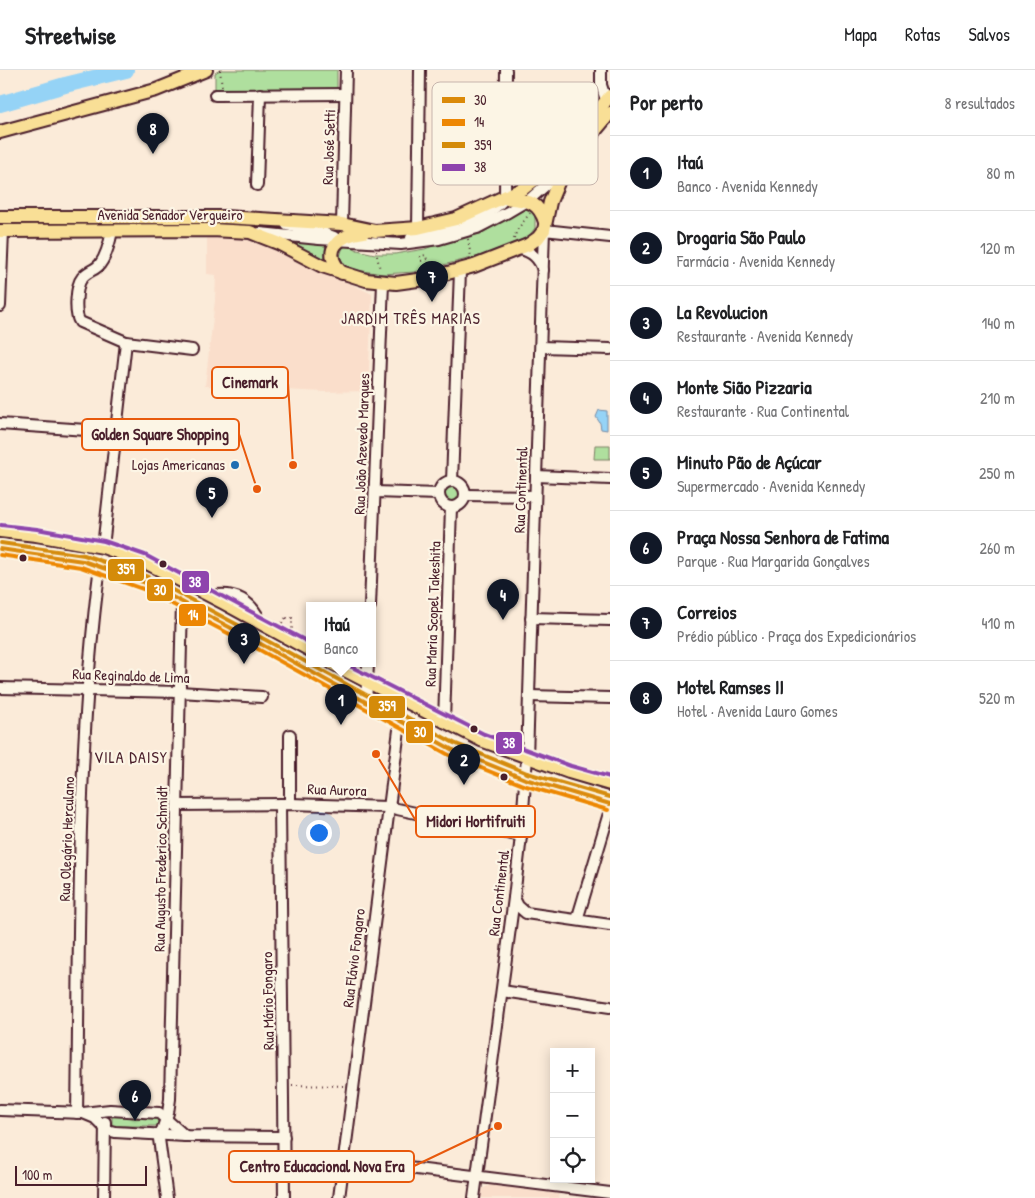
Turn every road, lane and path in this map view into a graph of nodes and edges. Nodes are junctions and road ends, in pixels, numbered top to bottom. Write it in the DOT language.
graph roads {
  1 [pos="206,70"];
  2 [pos="220,70"];
  3 [pos="346,70"];
  4 [pos="420,70"];
  5 [pos="601,70"];
  6 [pos="260,94"];
  7 [pos="346,94"];
  8 [pos="219,95"];
  9 [pos="609,103"];
  10 [pos="598,115"];
  11 [pos="598,119"];
  12 [pos="0,132"];
  13 [pos="257,185"];
  14 [pos="504,185"];
  15 [pos="528,185"];
  16 [pos="547,185"];
  17 [pos="557,185"];
  18 [pos="505,198"];
  19 [pos="531,203"];
  20 [pos="0,217"];
  21 [pos="252,218"];
  22 [pos="342,224"];
  23 [pos="545,226"];
  24 [pos="418,228"];
  25 [pos="1,231"];
  26 [pos="112,231"];
  27 [pos="250,232"];
  28 [pos="466,232"];
  29 [pos="610,237"];
  30 [pos="376,239"];
  31 [pos="340,240"];
  32 [pos="515,251"];
  33 [pos="474,266"];
  34 [pos="460,271"];
  35 [pos="342,273"];
  36 [pos="544,273"];
  37 [pos="383,282"];
  38 [pos="0,306"];
  39 [pos="126,342"];
  40 [pos="542,347"];
  41 [pos="610,349"];
  42 [pos="192,350"];
  43 [pos="0,424"];
  44 [pos="115,432"];
  45 [pos="181,439"];
  46 [pos="536,476"];
  47 [pos="610,479"];
  48 [pos="452,481"];
  49 [pos="375,492"];
  50 [pos="439,494"];
  51 [pos="465,494"];
  52 [pos="535,496"];
  53 [pos="451,507"];
  54 [pos="0,531"];
  55 [pos="103,547"];
  56 [pos="0,550"];
  57 [pos="100,566"];
  58 [pos="182,602"];
  59 [pos="370,602"];
  60 [pos="531,618"];
  61 [pos="610,620"];
  62 [pos="279,627"];
  63 [pos="292,634"];
  64 [pos="306,648"];
  65 [pos="340,667"];
  66 [pos="368,667"];
  67 [pos="367,682"];
  68 [pos="0,688"];
  69 [pos="88,690"];
  70 [pos="179,692"];
  71 [pos="529,696"];
  72 [pos="262,697"];
  73 [pos="610,698"];
  74 [pos="366,702"];
  75 [pos="400,722"];
  76 [pos="444,722"];
  77 [pos="290,735"];
  78 [pos="527,757"];
  79 [pos="525,779"];
  80 [pos="610,784"];
  81 [pos="285,804"];
  82 [pos="610,804"];
  83 [pos="178,805"];
  84 [pos="388,807"];
  85 [pos="610,810"];
  86 [pos="522,836"];
  87 [pos="514,898"];
  88 [pos="526,913"];
  89 [pos="577,920"];
  90 [pos="511,924"];
  91 [pos="610,925"];
  92 [pos="502,992"];
  93 [pos="610,1007"];
  94 [pos="289,1084"];
  95 [pos="344,1086"];
  96 [pos="0,1110"];
  97 [pos="110,1110"];
  98 [pos="80,1113"];
  99 [pos="167,1118"];
  100 [pos="104,1127"];
  101 [pos="160,1135"];
  102 [pos="184,1136"];
  103 [pos="284,1138"];
  104 [pos="344,1160"];
  105 [pos="477,1176"];
  106 [pos="610,1193"];
  107 [pos="104,1198"];
  108 [pos="167,1198"];
  109 [pos="284,1198"];
  110 [pos="339,1198"];
  111 [pos="474,1198"];
  1 -- 12 [label="main road"];
  2 -- 8 [label="path"];
  3 -- 7 [label="street, Rua José Setti"];
  4 -- 24 [label="street"];
  5 -- 9 [label="street"];
  6 -- 7 [label="street"];
  6 -- 8 [label="street"];
  6 -- 13 [label="street"];
  7 -- 22 [label="street, Rua José Setti"];
  9 -- 10 [label="main road, Avenida Senador Vergueiro"];
  9 -- 11 [label="main road, Avenida Senador Vergueiro"];
  14 -- 18 [label="street"];
  15 -- 18 [label="main road, Avenida Senador Vergueiro"];
  16 -- 19 [label="street, Avenida Senador Vergueiro"];
  17 -- 23 [label="main road"];
  18 -- 19 [label="main road"];
  18 -- 24 [label="main road, Avenida Senador Vergueiro"];
  18 -- 30 [label="street, Avenida Senador Vergueiro"];
  19 -- 23 [label="main road"];
  19 -- 28 [label="street, Avenida Senador Vergueiro"];
  19 -- 32 [label="path"];
  20 -- 21 [label="main road, Avenida Senador Vergueiro"];
  21 -- 22 [label="main road, Avenida Senador Vergueiro"];
  21 -- 31 [label="street, Avenida Senador Vergueiro"];
  22 -- 30 [label="main road, Avenida Senador Vergueiro"];
  23 -- 29 [label="street"];
  23 -- 32 [label="main road"];
  23 -- 36 [label="street, Rua Continental"];
  24 -- 30 [label="main road, Avenida Senador Vergueiro"];
  25 -- 26 [label="main road, Avenida Senador Vergueiro"];
  25 -- 38 [label="street"];
  26 -- 27 [label="main road, Avenida Senador Vergueiro"];
  26 -- 39 [label="street"];
  27 -- 31 [label="street, Avenida Senador Vergueiro"];
  27 -- 35 [label="main road"];
  28 -- 30 [label="street, Avenida Senador Vergueiro"];
  28 -- 33 [label="path"];
  30 -- 31 [label="main road"];
  30 -- 37 [label="path"];
  31 -- 35 [label="main road"];
  32 -- 33 [label="main road"];
  32 -- 36 [label="street"];
  33 -- 34 [label="main road"];
  34 -- 37 [label="main road"];
  34 -- 48 [label="street"];
  35 -- 37 [label="main road"];
  36 -- 40 [label="street, Rua Continental"];
  37 -- 49 [label="street, Rua João Azevedo Marques"];
  39 -- 42 [label="street"];
  39 -- 44 [label="street"];
  40 -- 41 [label="street"];
  40 -- 46 [label="street, Rua Continental"];
  43 -- 44 [label="street"];
  44 -- 45 [label="street"];
  44 -- 55 [label="street"];
  46 -- 47 [label="street"];
  46 -- 52 [label="street, Rua Continental"];
  48 -- 50 [label="street"];
  48 -- 51 [label="street"];
  49 -- 50 [label="street"];
  49 -- 59 [label="street, Rua João Azevedo Marques"];
  50 -- 53 [label="street"];
  51 -- 52 [label="street"];
  51 -- 53 [label="street"];
  52 -- 60 [label="street, Rua Continental"];
  53 -- 76 [label="street, Rua Maria Scopel Takeshita"];
  54 -- 55 [label="main road"];
  55 -- 64 [label="main road"];
  56 -- 57 [label="main road"];
  57 -- 58 [label="main road"];
  57 -- 69 [label="street, Rua Olegário Herculano"];
  58 -- 70 [label="street, Rua Augusto Frederico Schmidt"];
  58 -- 74 [label="main road"];
  60 -- 61 [label="street"];
  60 -- 71 [label="street, Rua Continental"];
  62 -- 63 [label="path"];
  65 -- 67 [label="main road"];
  66 -- 67 [label="street"];
  67 -- 74 [label="street"];
  67 -- 76 [label="main road"];
  68 -- 69 [label="street, Rua Reginaldo de Lima"];
  69 -- 70 [label="street, Rua Reginaldo de Lima"];
  69 -- 98 [label="street, Rua Olegário Herculano"];
  70 -- 72 [label="street, Rua Reginaldo de Lima"];
  70 -- 83 [label="street, Rua Augusto Frederico Schmidt"];
  71 -- 73 [label="street"];
  71 -- 78 [label="street, Rua Continental"];
  74 -- 75 [label="main road"];
  75 -- 79 [label="main road"];
  75 -- 84 [label="street, Rua Flávio Fongaro"];
  76 -- 78 [label="main road"];
  77 -- 81 [label="street, Rua Mário Fongaro"];
  78 -- 79 [label="street, Rua Continental"];
  78 -- 80 [label="main road"];
  79 -- 82 [label="main road"];
  79 -- 86 [label="street, Rua Continental"];
  81 -- 83 [label="street, Rua Aurora"];
  81 -- 84 [label="street, Rua Aurora"];
  81 -- 103 [label="street, Rua Mário Fongaro"];
  83 -- 99 [label="street, Rua Augusto Frederico Schmidt"];
  84 -- 86 [label="street, Rua Aurora"];
  84 -- 104 [label="street, Rua Flávio Fongaro"];
  85 -- 89 [label="street"];
  86 -- 87 [label="street, Rua Continental"];
  87 -- 88 [label="street"];
  87 -- 90 [label="street, Rua Continental"];
  88 -- 89 [label="street"];
  88 -- 90 [label="street"];
  89 -- 91 [label="street"];
  90 -- 92 [label="street, Rua Continental"];
  92 -- 93 [label="street"];
  92 -- 105 [label="street, Rua Continental"];
  94 -- 95 [label="path"];
  96 -- 98 [label="street"];
  97 -- 98 [label="street"];
  97 -- 99 [label="street"];
  97 -- 100 [label="street"];
  98 -- 100 [label="street"];
  99 -- 101 [label="street, Rua Augusto Frederico Schmidt"];
  99 -- 102 [label="street"];
  100 -- 101 [label="street"];
  100 -- 107 [label="street"];
  101 -- 102 [label="street"];
  101 -- 108 [label="street"];
  102 -- 103 [label="street"];
  103 -- 109 [label="street, Rua Mário Fongaro"];
  104 -- 105 [label="street"];
  104 -- 110 [label="street, Rua Flávio Fongaro"];
  105 -- 106 [label="street"];
  105 -- 111 [label="street, Rua Continental"];
}
